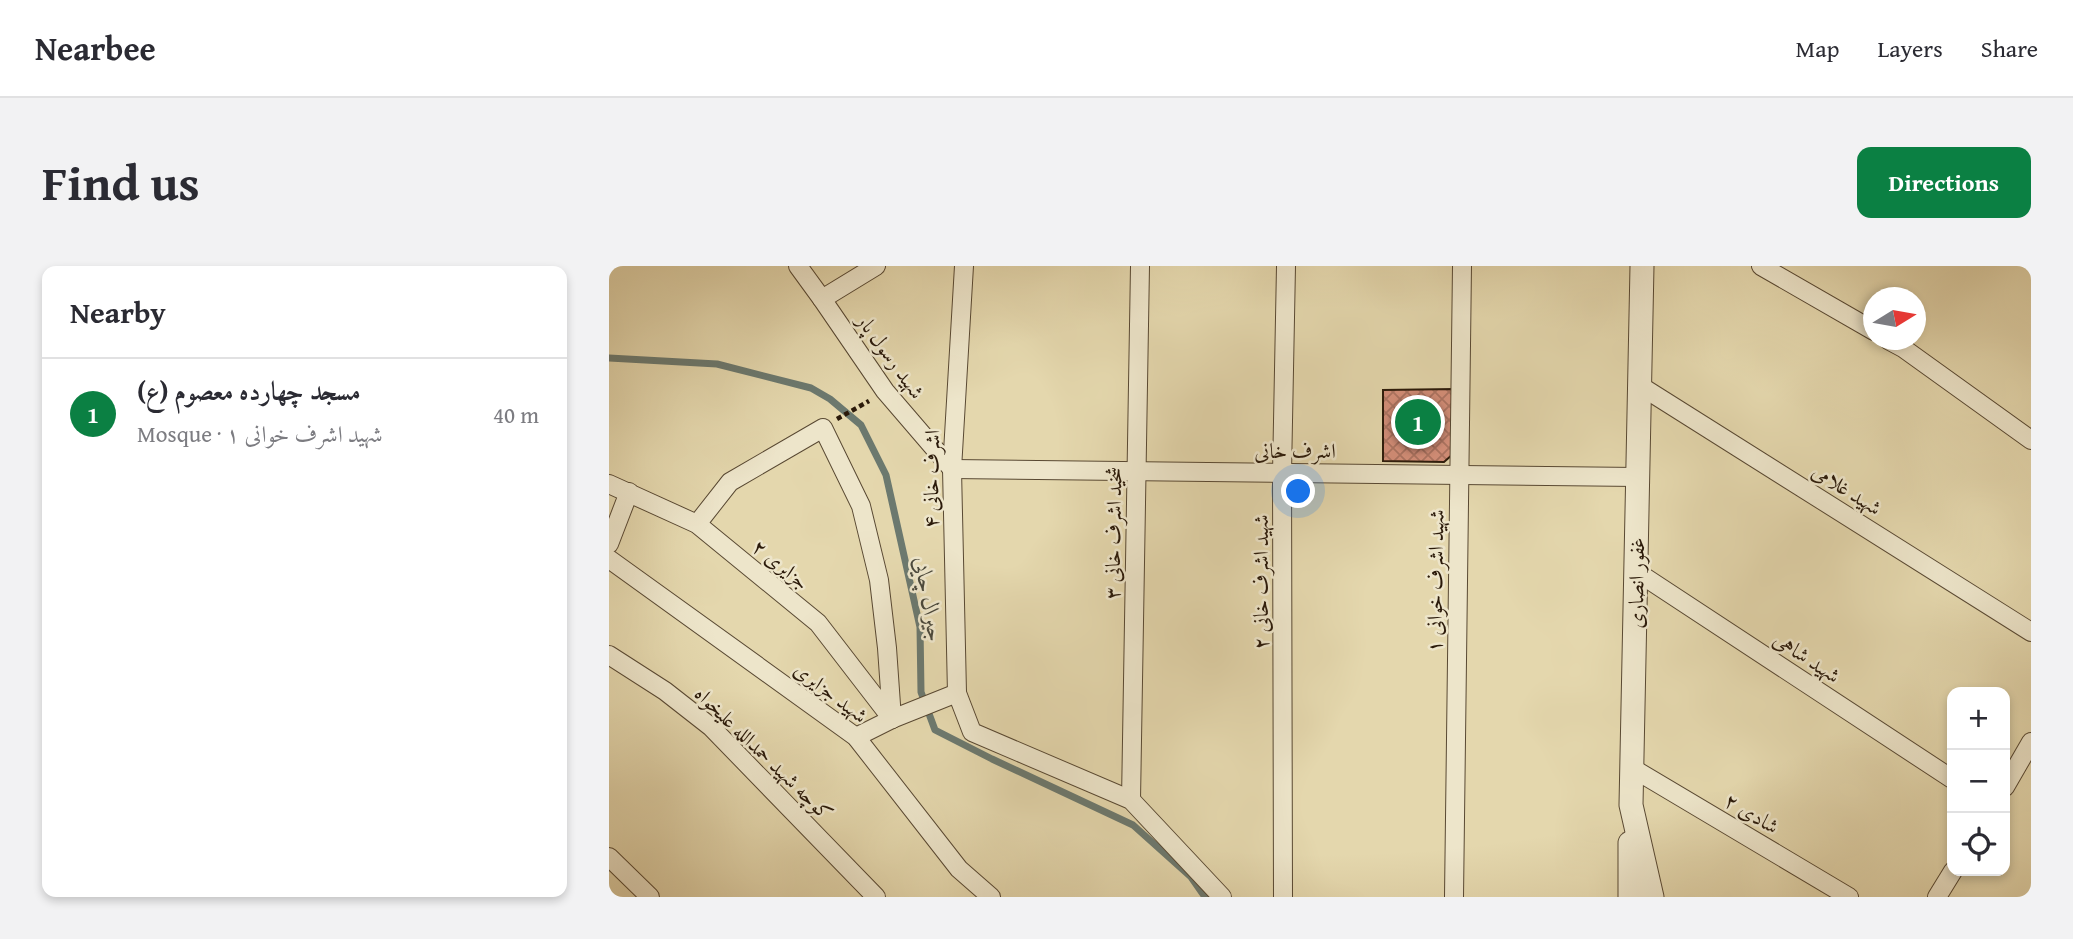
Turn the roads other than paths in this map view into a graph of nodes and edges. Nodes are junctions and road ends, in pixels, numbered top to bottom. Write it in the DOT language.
graph roads {
  1 [pos="798,266"];
  2 [pos="876,266"];
  3 [pos="964,266"];
  4 [pos="1140,266"];
  5 [pos="1286,266"];
  6 [pos="1462,266"];
  7 [pos="1642,266"];
  8 [pos="1761,266"];
  9 [pos="822,299"];
  10 [pos="1863,325"];
  11 [pos="1906,350"];
  12 [pos="1639,385"];
  13 [pos="2031,440"];
  14 [pos="952,469"];
  15 [pos="1136,472"];
  16 [pos="1282,473"];
  17 [pos="1459,474"];
  18 [pos="1638,477"];
  19 [pos="609,484"];
  20 [pos="629,492"];
  21 [pos="697,524"];
  22 [pos="609,544"];
  23 [pos="609,559"];
  24 [pos="1637,572"];
  25 [pos="2031,632"];
  26 [pos="609,655"];
  27 [pos="957,693"];
  28 [pos="892,719"];
  29 [pos="856,737"];
  30 [pos="2031,742"];
  31 [pos="1632,768"];
  32 [pos="1947,776"];
  33 [pos="2010,778"];
  34 [pos="1131,800"];
  35 [pos="1631,805"];
  36 [pos="609,857"];
  37 [pos="1950,876"];
  38 [pos="650,897"];
  39 [pos="876,897"];
  40 [pos="991,897"];
  41 [pos="1223,897"];
  42 [pos="1283,897"];
  43 [pos="1454,897"];
  44 [pos="1630,897"];
  45 [pos="1652,897"];
  46 [pos="1849,897"];
  47 [pos="1937,897"];
  1 -- 9 [label="street, شهید رسول پار"];
  2 -- 9 [label="street"];
  3 -- 14 [label="street, اشرف خانی ۴"];
  4 -- 15 [label="street, شخید اشرف خانی ۳"];
  5 -- 16 [label="street, شهید اشرف خانی ۲"];
  6 -- 17 [label="street, شهید اشرف خوانی ۱"];
  7 -- 12 [label="street, غفور انصاری"];
  8 -- 10 [label="street"];
  9 -- 14 [label="street, شهید رسول پار"];
  11 -- 13 [label="street"];
  12 -- 18 [label="street, غفور انصاری"];
  12 -- 25 [label="street, شهید غلامی"];
  14 -- 15 [label="street, اشرف خانی"];
  14 -- 27 [label="street, اشرف خانی ۴"];
  15 -- 16 [label="street, اشرف خانی"];
  15 -- 34 [label="street, شخید اشرف خانی ۳"];
  16 -- 17 [label="street, اشرف خانی"];
  16 -- 42 [label="street, شهید اشرف خانی ۲"];
  17 -- 18 [label="street, اشرف خانی"];
  17 -- 43 [label="street, شهید اشرف خوانی ۱"];
  18 -- 24 [label="street, غفور انصاری"];
  19 -- 20 [label="street, جزایری ۲"];
  20 -- 21 [label="street, جزایری ۲"];
  20 -- 22 [label="street"];
  21 -- 28 [label="street, جزایری ۲"];
  21 -- 28 [label="street"];
  23 -- 29 [label="street, شهید جزایری"];
  24 -- 31 [label="street, غفور انصاری"];
  24 -- 32 [label="street, شهید شاهی"];
  26 -- 39 [label="street, کوچه شهید حمدالله علیخواه"];
  27 -- 28 [label="street"];
  27 -- 34 [label="street, اشرف خانی ۴"];
  28 -- 29 [label="street"];
  29 -- 40 [label="street, شهید جزایری"];
  30 -- 33 [label="street"];
  31 -- 35 [label="street, غفور انصاری"];
  31 -- 46 [label="street, شادی ۲"];
  34 -- 41 [label="street"];
  35 -- 44 [label="street"];
  35 -- 45 [label="street, غفور انصاری"];
  36 -- 38 [label="street"];
  37 -- 47 [label="street"];
}
